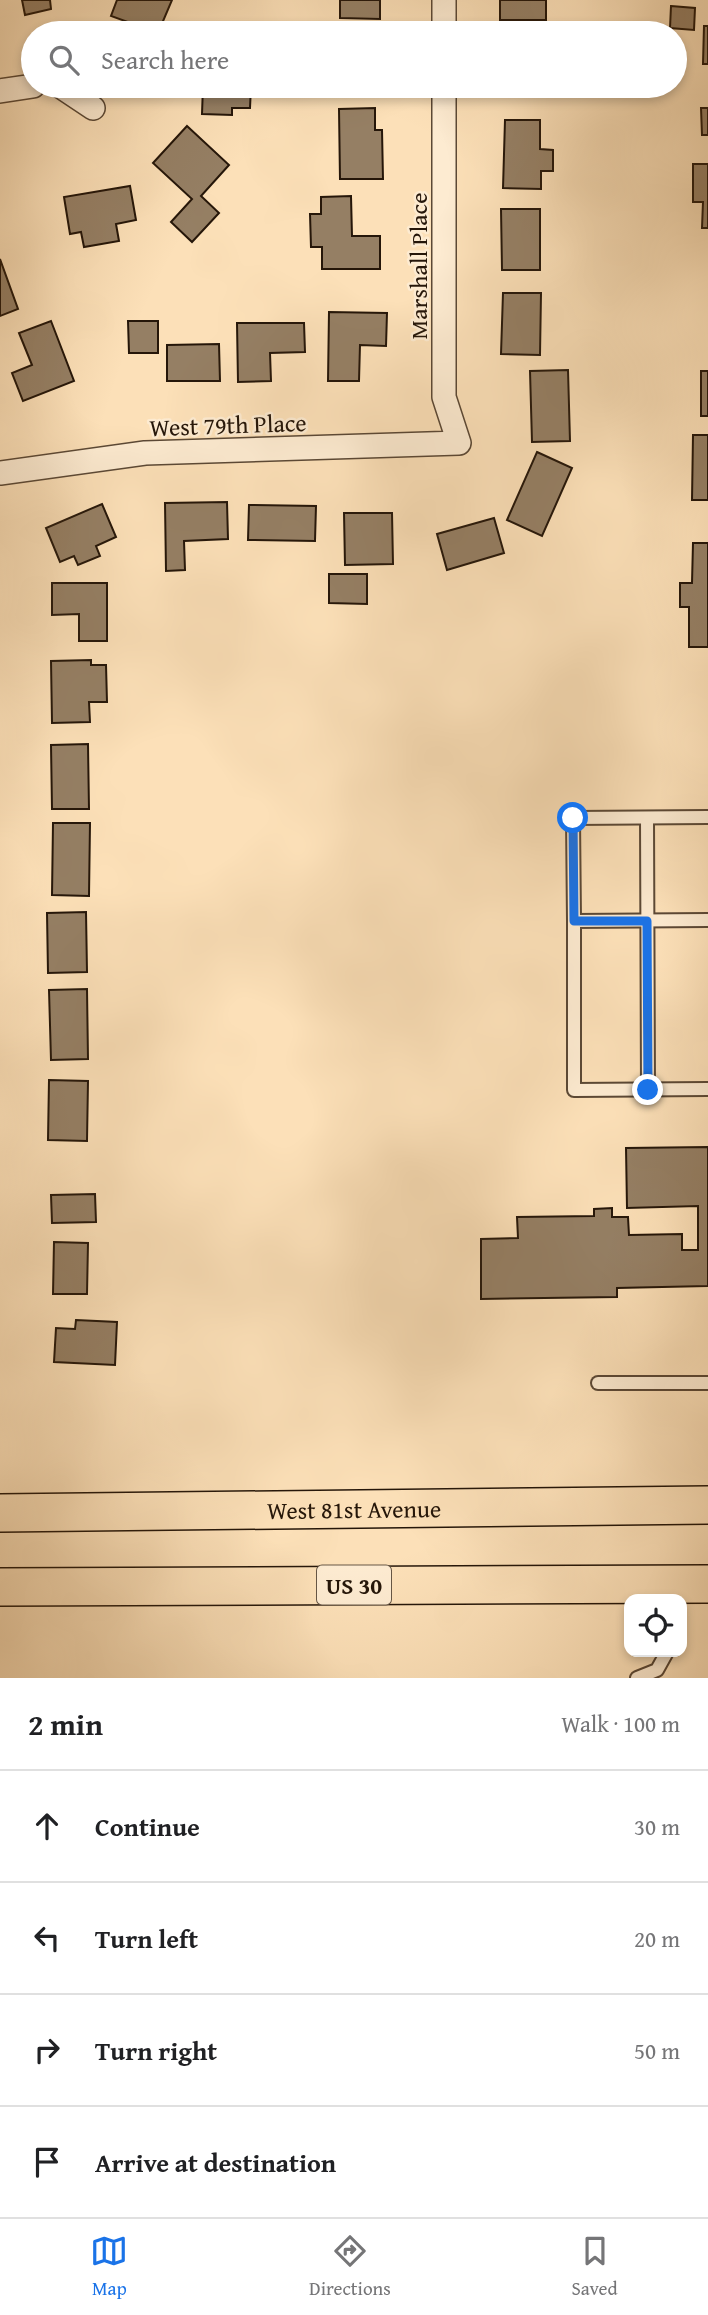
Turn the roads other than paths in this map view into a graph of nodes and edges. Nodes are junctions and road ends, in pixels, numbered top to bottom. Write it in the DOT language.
graph roads {
  1 [pos="444,0"];
  2 [pos="444,21"];
  3 [pos="21,88"];
  4 [pos="0,91"];
  5 [pos="78,98"];
  6 [pos="444,98"];
  7 [pos="93,108"];
  8 [pos="459,443"];
  9 [pos="0,472"];
  10 [pos="708,817"];
  11 [pos="647,818"];
  12 [pos="708,920"];
  13 [pos="574,921"];
  14 [pos="647,921"];
  15 [pos="708,1089"];
  16 [pos="648,1090"];
  17 [pos="598,1383"];
  18 [pos="708,1383"];
  19 [pos="708,1505"];
  20 [pos="0,1513"];
  21 [pos="708,1584"];
  22 [pos="0,1587"];
  23 [pos="667,1592"];
  24 [pos="664,1657"];
  25 [pos="637,1678"];
  1 -- 2 [label="street"];
  3 -- 4 [label="street"];
  5 -- 7 [label="street"];
  6 -- 8 [label="street, Marshall Place"];
  8 -- 9 [label="street, West 79th Place"];
  10 -- 11 [label="lane"];
  11 -- 13 [label="lane"];
  11 -- 14 [label="lane"];
  12 -- 14 [label="lane"];
  13 -- 14 [label="lane"];
  13 -- 16 [label="lane"];
  14 -- 16 [label="lane"];
  15 -- 16 [label="lane"];
  17 -- 18 [label="lane"];
  19 -- 20 [label="main road, West 81st Avenue"];
  21 -- 23 [label="main road, US 30"];
  22 -- 23 [label="main road, US 30"];
  24 -- 25 [label="lane"];
}
